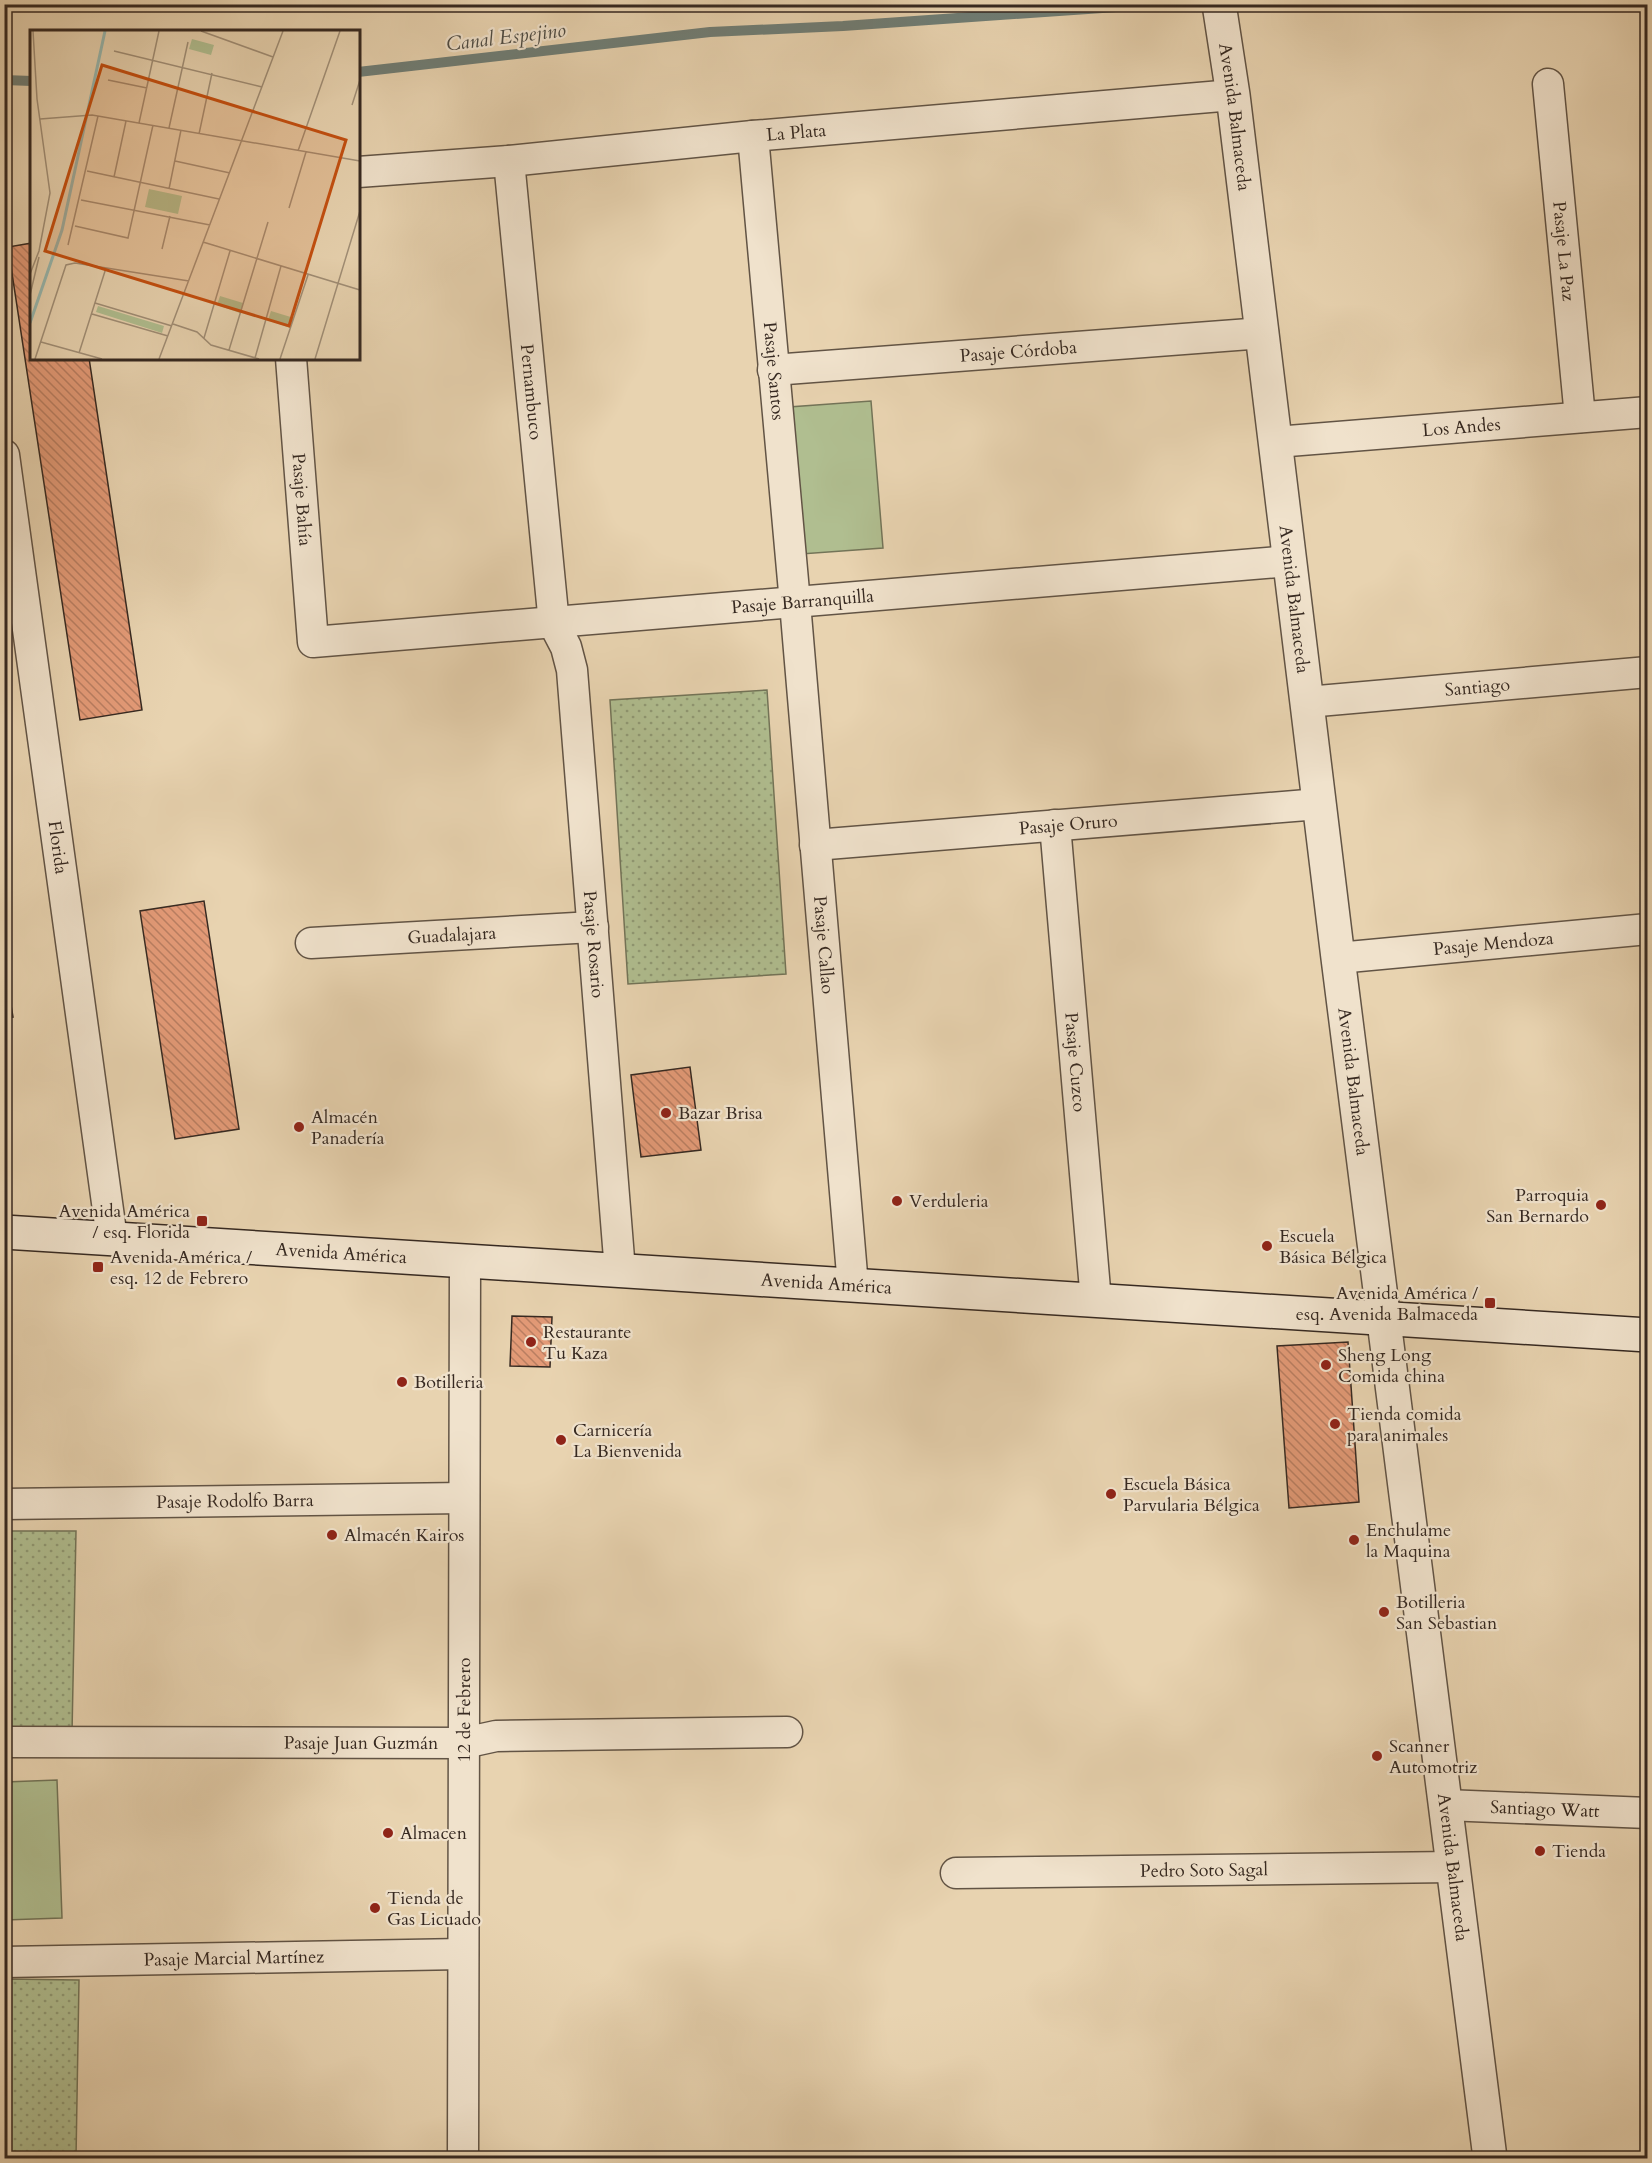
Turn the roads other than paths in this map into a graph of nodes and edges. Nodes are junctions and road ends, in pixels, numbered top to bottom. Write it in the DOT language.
graph roads {
  1 [pos="1219,4"];
  2 [pos="1548,84"];
  3 [pos="1233,94"];
  4 [pos="753,136"];
  5 [pos="509,162"];
  6 [pos="360,172"];
  7 [pos="1263,333"];
  8 [pos="291,360"];
  9 [pos="773,370"];
  10 [pos="1647,412"];
  11 [pos="1580,417"];
  12 [pos="1276,442"];
  13 [pos="4,455"];
  14 [pos="9,532"];
  15 [pos="1290,561"];
  16 [pos="795,603"];
  17 [pos="554,624"];
  18 [pos="313,642"];
  19 [pos="1647,672"];
  20 [pos="1307,702"];
  21 [pos="1319,804"];
  22 [pos="1055,825"];
  23 [pos="815,845"];
  24 [pos="593,927"];
  25 [pos="1647,929"];
  26 [pos="311,943"];
  27 [pos="1338,958"];
  28 [pos="4,1232"];
  29 [pos="112,1239"];
  30 [pos="465,1261"];
  31 [pos="620,1271"];
  32 [pos="853,1286"];
  33 [pos="1096,1300"];
  34 [pos="1384,1319"];
  35 [pos="1647,1335"];
  36 [pos="464,1498"];
  37 [pos="4,1504"];
  38 [pos="788,1732"];
  39 [pos="4,1742"];
  40 [pos="464,1743"];
  41 [pos="1445,1805"];
  42 [pos="1647,1813"];
  43 [pos="1453,1867"];
  44 [pos="956,1873"];
  45 [pos="464,1954"];
  46 [pos="4,1962"];
  47 [pos="463,2158"];
  48 [pos="1490,2158"];
  1 -- 3 [label="street, Avenida Balmaceda"];
  2 -- 11 [label="street, Pasaje La Paz"];
  3 -- 4 [label="street, La Plata"];
  3 -- 7 [label="street, Avenida Balmaceda"];
  4 -- 5 [label="street, La Plata"];
  4 -- 9 [label="street, Pasaje Santos"];
  5 -- 6 [label="street, La Plata"];
  5 -- 17 [label="street, Pernambuco"];
  7 -- 9 [label="street, Pasaje Córdoba"];
  7 -- 12 [label="street, Avenida Balmaceda"];
  8 -- 18 [label="street, Pasaje Bahía"];
  9 -- 16 [label="street, Pasaje Santos"];
  10 -- 11 [label="street, Los Andes"];
  11 -- 12 [label="street, Los Andes"];
  12 -- 15 [label="street, Avenida Balmaceda"];
  13 -- 14 [label="street, Florida"];
  14 -- 29 [label="street, Florida"];
  15 -- 16 [label="street, Pasaje Barranquilla"];
  15 -- 20 [label="street, Avenida Balmaceda"];
  16 -- 17 [label="street, Pasaje Barranquilla"];
  16 -- 23 [label="street, Pasaje Callao"];
  17 -- 18 [label="street, Pasaje Barranquilla"];
  17 -- 24 [label="street, Pasaje Rosario"];
  19 -- 20 [label="street, Santiago"];
  20 -- 21 [label="street, Avenida Balmaceda"];
  21 -- 22 [label="street, Pasaje Oruro"];
  21 -- 27 [label="street, Avenida Balmaceda"];
  22 -- 23 [label="street, Pasaje Oruro"];
  22 -- 33 [label="street, Pasaje Cuzco"];
  23 -- 32 [label="street, Pasaje Callao"];
  24 -- 26 [label="street, Guadalajara"];
  24 -- 31 [label="street, Pasaje Rosario"];
  25 -- 27 [label="street, Pasaje Mendoza"];
  27 -- 34 [label="street, Avenida Balmaceda"];
  28 -- 29 [label="street, Avenida América"];
  29 -- 30 [label="street, Avenida América"];
  30 -- 31 [label="street, Avenida América"];
  30 -- 36 [label="street, 12 de Febrero"];
  31 -- 32 [label="street, Avenida América"];
  32 -- 33 [label="street, Avenida América"];
  33 -- 34 [label="street, Avenida América"];
  34 -- 35 [label="street, Avenida América"];
  34 -- 41 [label="street, Avenida Balmaceda"];
  36 -- 37 [label="street, Pasaje Rodolfo Barra"];
  36 -- 40 [label="street, 12 de Febrero"];
  38 -- 40 [label="street, Pasaje Juan Guzmán"];
  39 -- 40 [label="street, Pasaje Juan Guzmán"];
  40 -- 45 [label="street, 12 de Febrero"];
  41 -- 42 [label="street, Santiago Watt"];
  41 -- 43 [label="street, Avenida Balmaceda"];
  43 -- 44 [label="street, Pedro Soto Sagal"];
  43 -- 48 [label="street, Avenida Balmaceda"];
  45 -- 46 [label="street, Pasaje Marcial Martínez"];
  45 -- 47 [label="street, 12 de Febrero"];
}
